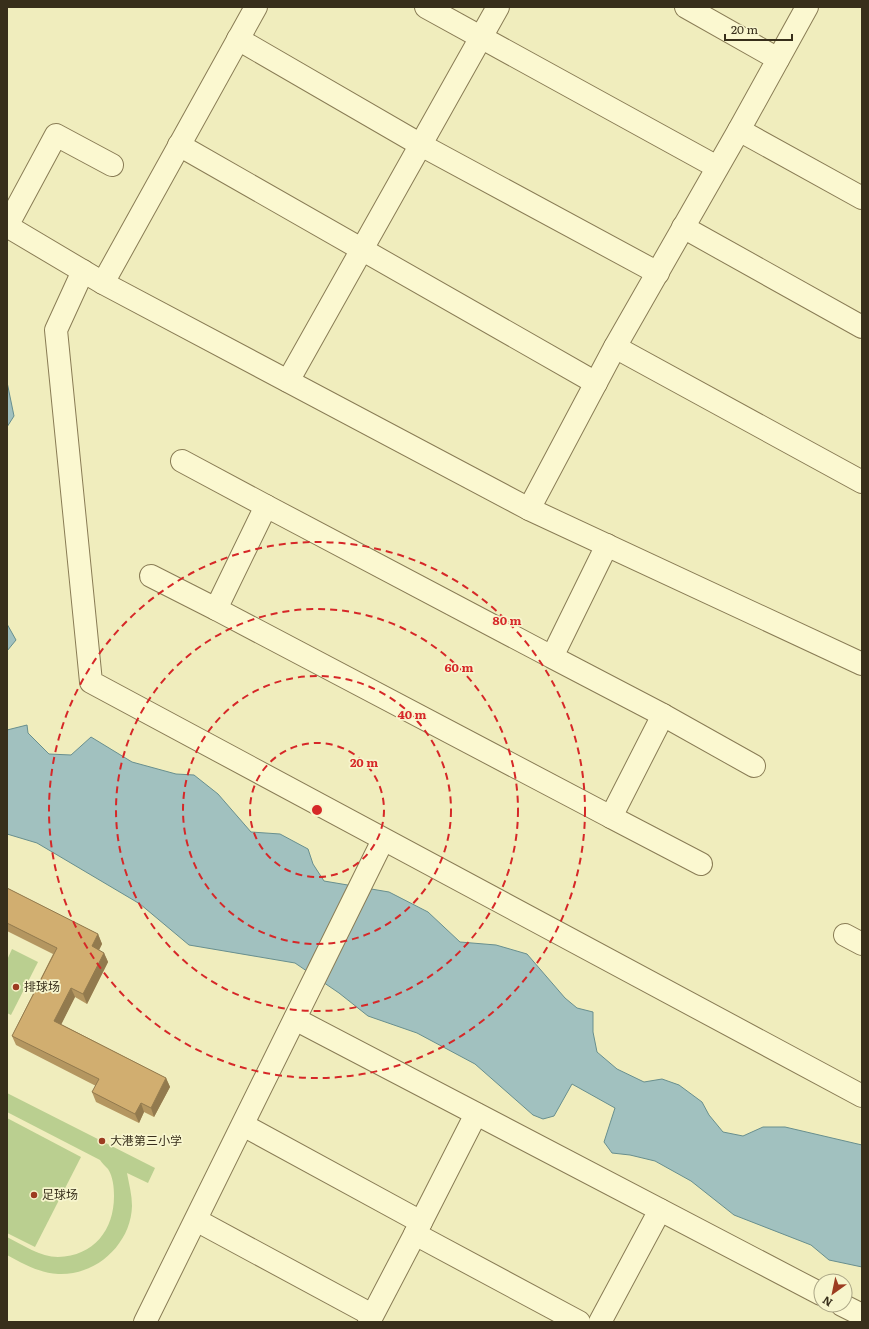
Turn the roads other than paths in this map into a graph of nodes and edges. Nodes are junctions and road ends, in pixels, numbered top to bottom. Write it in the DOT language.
graph roads {
  1 [pos="256,7"];
  2 [pos="426,7"];
  3 [pos="498,7"];
  4 [pos="686,7"];
  5 [pos="807,7"];
  6 [pos="481,38"];
  7 [pos="238,39"];
  8 [pos="778,59"];
  9 [pos="739,130"];
  10 [pos="179,145"];
  11 [pos="421,145"];
  12 [pos="112,165"];
  13 [pos="717,167"];
  14 [pos="862,198"];
  15 [pos="683,227"];
  16 [pos="362,250"];
  17 [pos="83,271"];
  18 [pos="658,272"];
  19 [pos="103,283"];
  20 [pos="862,327"];
  21 [pos="615,347"];
  22 [pos="288,381"];
  23 [pos="596,382"];
  24 [pos="182,461"];
  25 [pos="862,482"];
  26 [pos="266,506"];
  27 [pos="529,508"];
  28 [pos="607,545"];
  29 [pos="151,576"];
  30 [pos="216,609"];
  31 [pos="552,657"];
  32 [pos="862,664"];
  33 [pos="663,715"];
  34 [pos="754,766"];
  35 [pos="611,817"];
  36 [pos="384,840"];
  37 [pos="702,864"];
  38 [pos="295,1019"];
  39 [pos="862,1096"];
  40 [pos="476,1114"];
  41 [pos="243,1125"];
  42 [pos="660,1210"];
  43 [pos="196,1220"];
  44 [pos="418,1228"];
  45 [pos="813,1290"];
  46 [pos="853,1311"];
  47 [pos="862,1316"];
  48 [pos="371,1318"];
  49 [pos="146,1322"];
  50 [pos="579,1322"];
  51 [pos="600,1322"];
  1 -- 7 [label="street"];
  2 -- 6 [label="street"];
  3 -- 6 [label="street"];
  4 -- 8 [label="street"];
  5 -- 8 [label="street"];
  6 -- 11 [label="street"];
  6 -- 13 [label="street"];
  7 -- 10 [label="street"];
  7 -- 11 [label="street"];
  8 -- 9 [label="street"];
  9 -- 13 [label="street"];
  9 -- 14 [label="street"];
  10 -- 16 [label="street"];
  10 -- 19 [label="street"];
  11 -- 16 [label="street"];
  11 -- 18 [label="street"];
  12 -- 17 [label="street"];
  13 -- 15 [label="street"];
  15 -- 18 [label="street"];
  15 -- 20 [label="street"];
  16 -- 22 [label="street"];
  16 -- 23 [label="street"];
  17 -- 19 [label="street"];
  17 -- 36 [label="street"];
  18 -- 21 [label="street"];
  19 -- 22 [label="street"];
  21 -- 23 [label="street"];
  21 -- 25 [label="street"];
  22 -- 27 [label="street"];
  23 -- 27 [label="street"];
  24 -- 26 [label="street"];
  26 -- 30 [label="street"];
  26 -- 31 [label="street"];
  27 -- 28 [label="street"];
  28 -- 31 [label="street"];
  28 -- 32 [label="street"];
  29 -- 30 [label="street"];
  30 -- 35 [label="street"];
  31 -- 33 [label="street"];
  33 -- 34 [label="street"];
  33 -- 35 [label="street"];
  35 -- 37 [label="street"];
  36 -- 38 [label="street"];
  36 -- 39 [label="street"];
  38 -- 40 [label="street"];
  38 -- 41 [label="street"];
  40 -- 42 [label="street"];
  40 -- 44 [label="street"];
  41 -- 43 [label="street"];
  41 -- 44 [label="street"];
  42 -- 45 [label="street"];
  42 -- 51 [label="street"];
  43 -- 48 [label="street"];
  43 -- 49 [label="street"];
  44 -- 48 [label="street"];
  44 -- 50 [label="street"];
  46 -- 47 [label="street"];
}
